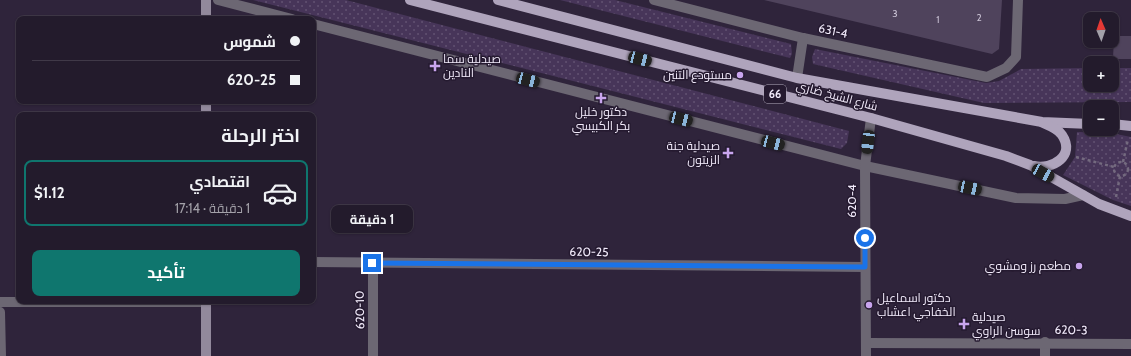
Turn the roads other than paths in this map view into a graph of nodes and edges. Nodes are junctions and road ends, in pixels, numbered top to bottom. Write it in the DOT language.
graph roads {
  1 [pos="206,0"];
  2 [pos="218,0"];
  3 [pos="410,0"];
  4 [pos="498,0"];
  5 [pos="654,0"];
  6 [pos="1018,0"];
  7 [pos="206,16"];
  8 [pos="280,16"];
  9 [pos="316,25"];
  10 [pos="803,38"];
  11 [pos="797,78"];
  12 [pos="871,118"];
  13 [pos="1042,122"];
  14 [pos="1083,124"];
  15 [pos="1030,165"];
  16 [pos="865,166"];
  17 [pos="1083,195"];
  18 [pos="1131,216"];
  19 [pos="316,262"];
  20 [pos="372,263"];
  21 [pos="865,267"];
  22 [pos="0,302"];
  23 [pos="16,302"];
  24 [pos="206,304"];
  25 [pos="0,312"];
  26 [pos="1045,342"];
  27 [pos="866,343"];
  28 [pos="1131,344"];
  29 [pos="1,356"];
  30 [pos="206,356"];
  31 [pos="374,356"];
  32 [pos="866,356"];
  33 [pos="1045,356"];
  1 -- 7 [label="street"];
  2 -- 8 [label="street"];
  3 -- 12 [label="main road, شارع الشيخ ضاري / 66"];
  4 -- 11 [label="main road, شارع الشيخ ضاري / 66"];
  5 -- 10 [label="street, 631-4"];
  6 -- 10 [label="street, 631-4"];
  9 -- 16 [label="street"];
  10 -- 11 [label="street"];
  11 -- 13 [label="main road, شارع الشيخ ضاري / 66"];
  12 -- 15 [label="main road, شارع الشيخ ضاري / 66"];
  12 -- 16 [label="street, 620-4"];
  13 -- 14 [label="main road, شارع الشيخ ضاري / 66"];
  13 -- 15 [label="main road"];
  15 -- 17 [label="main road, شارع الشيخ ضاري / 66"];
  16 -- 17 [label="street"];
  16 -- 21 [label="street, 620-4"];
  17 -- 18 [label="main road, شارع الشيخ ضاري / 66"];
  19 -- 20 [label="street, 620-25"];
  20 -- 21 [label="street, 620-25"];
  20 -- 31 [label="street, 620-10"];
  21 -- 27 [label="street, 620-4"];
  22 -- 23 [label="street"];
  24 -- 30 [label="street"];
  25 -- 29 [label="street"];
  26 -- 27 [label="street, 620-3"];
  26 -- 28 [label="street, 620-3"];
  26 -- 33 [label="street"];
  27 -- 32 [label="street, 620-4"];
}
